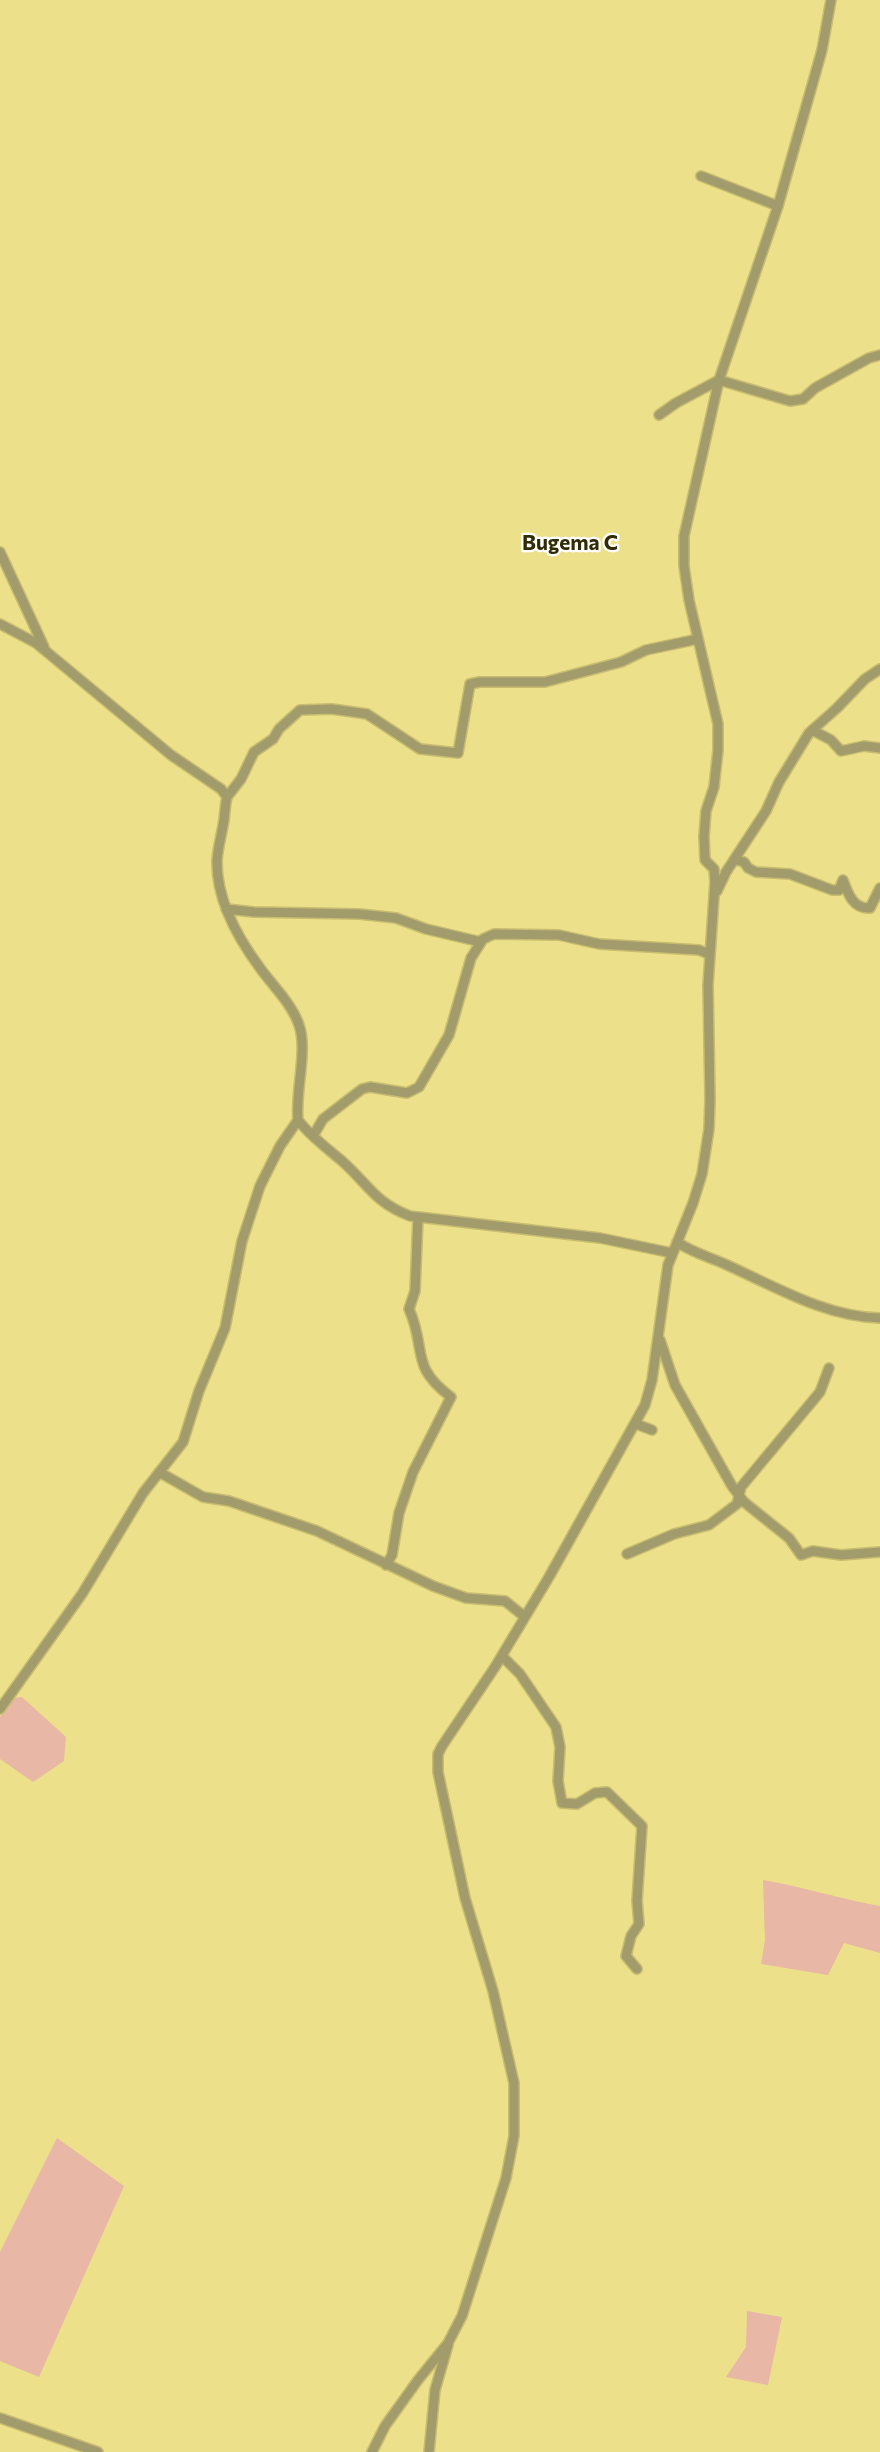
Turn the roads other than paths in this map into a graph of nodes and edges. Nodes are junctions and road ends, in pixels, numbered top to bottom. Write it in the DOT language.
graph roads {
  1 [pos="831,0"];
  2 [pos="700,176"];
  3 [pos="778,206"];
  4 [pos="880,355"];
  5 [pos="719,380"];
  6 [pos="659,415"];
  7 [pos="0,552"];
  8 [pos="0,624"];
  9 [pos="698,639"];
  10 [pos="46,651"];
  11 [pos="880,669"];
  12 [pos="812,730"];
  13 [pos="880,748"];
  14 [pos="227,797"];
  15 [pos="736,860"];
  16 [pos="880,888"];
  17 [pos="716,896"];
  18 [pos="226,909"];
  19 [pos="481,942"];
  20 [pos="709,954"];
  21 [pos="297,1120"];
  22 [pos="313,1136"];
  23 [pos="418,1217"];
  24 [pos="676,1242"];
  25 [pos="672,1253"];
  26 [pos="880,1318"];
  27 [pos="658,1335"];
  28 [pos="829,1368"];
  29 [pos="636,1424"];
  30 [pos="652,1430"];
  31 [pos="159,1473"];
  32 [pos="740,1497"];
  33 [pos="880,1552"];
  34 [pos="627,1554"];
  35 [pos="386,1565"];
  36 [pos="525,1617"];
  37 [pos="502,1656"];
  38 [pos="0,1709"];
  39 [pos="637,1969"];
  40 [pos="448,2343"];
  41 [pos="0,2418"];
  42 [pos="98,2452"];
  43 [pos="372,2452"];
  44 [pos="429,2452"];
  1 -- 3 [label="street"];
  2 -- 3 [label="street"];
  3 -- 5 [label="street"];
  4 -- 5 [label="street"];
  5 -- 6 [label="street"];
  5 -- 9 [label="street"];
  7 -- 10 [label="street"];
  8 -- 10 [label="street"];
  9 -- 14 [label="street"];
  9 -- 17 [label="street"];
  10 -- 14 [label="street"];
  11 -- 12 [label="street"];
  12 -- 13 [label="street"];
  12 -- 15 [label="street"];
  14 -- 18 [label="street"];
  15 -- 16 [label="street"];
  15 -- 17 [label="street"];
  17 -- 20 [label="street"];
  18 -- 19 [label="street"];
  18 -- 21 [label="street"];
  19 -- 20 [label="street"];
  19 -- 22 [label="street"];
  20 -- 24 [label="street"];
  21 -- 22 [label="street"];
  21 -- 31 [label="street"];
  22 -- 23 [label="street"];
  23 -- 25 [label="street"];
  23 -- 35 [label="street"];
  24 -- 25 [label="street"];
  24 -- 26 [label="street"];
  25 -- 27 [label="street"];
  27 -- 29 [label="street"];
  27 -- 32 [label="street"];
  28 -- 32 [label="street"];
  29 -- 30 [label="street"];
  29 -- 36 [label="street"];
  31 -- 35 [label="street"];
  31 -- 38 [label="street"];
  32 -- 33 [label="street"];
  32 -- 34 [label="street"];
  35 -- 36 [label="street"];
  36 -- 37 [label="street"];
  37 -- 39 [label="street"];
  37 -- 40 [label="street"];
  40 -- 43 [label="street"];
  40 -- 44 [label="street"];
  41 -- 42 [label="street"];
}
